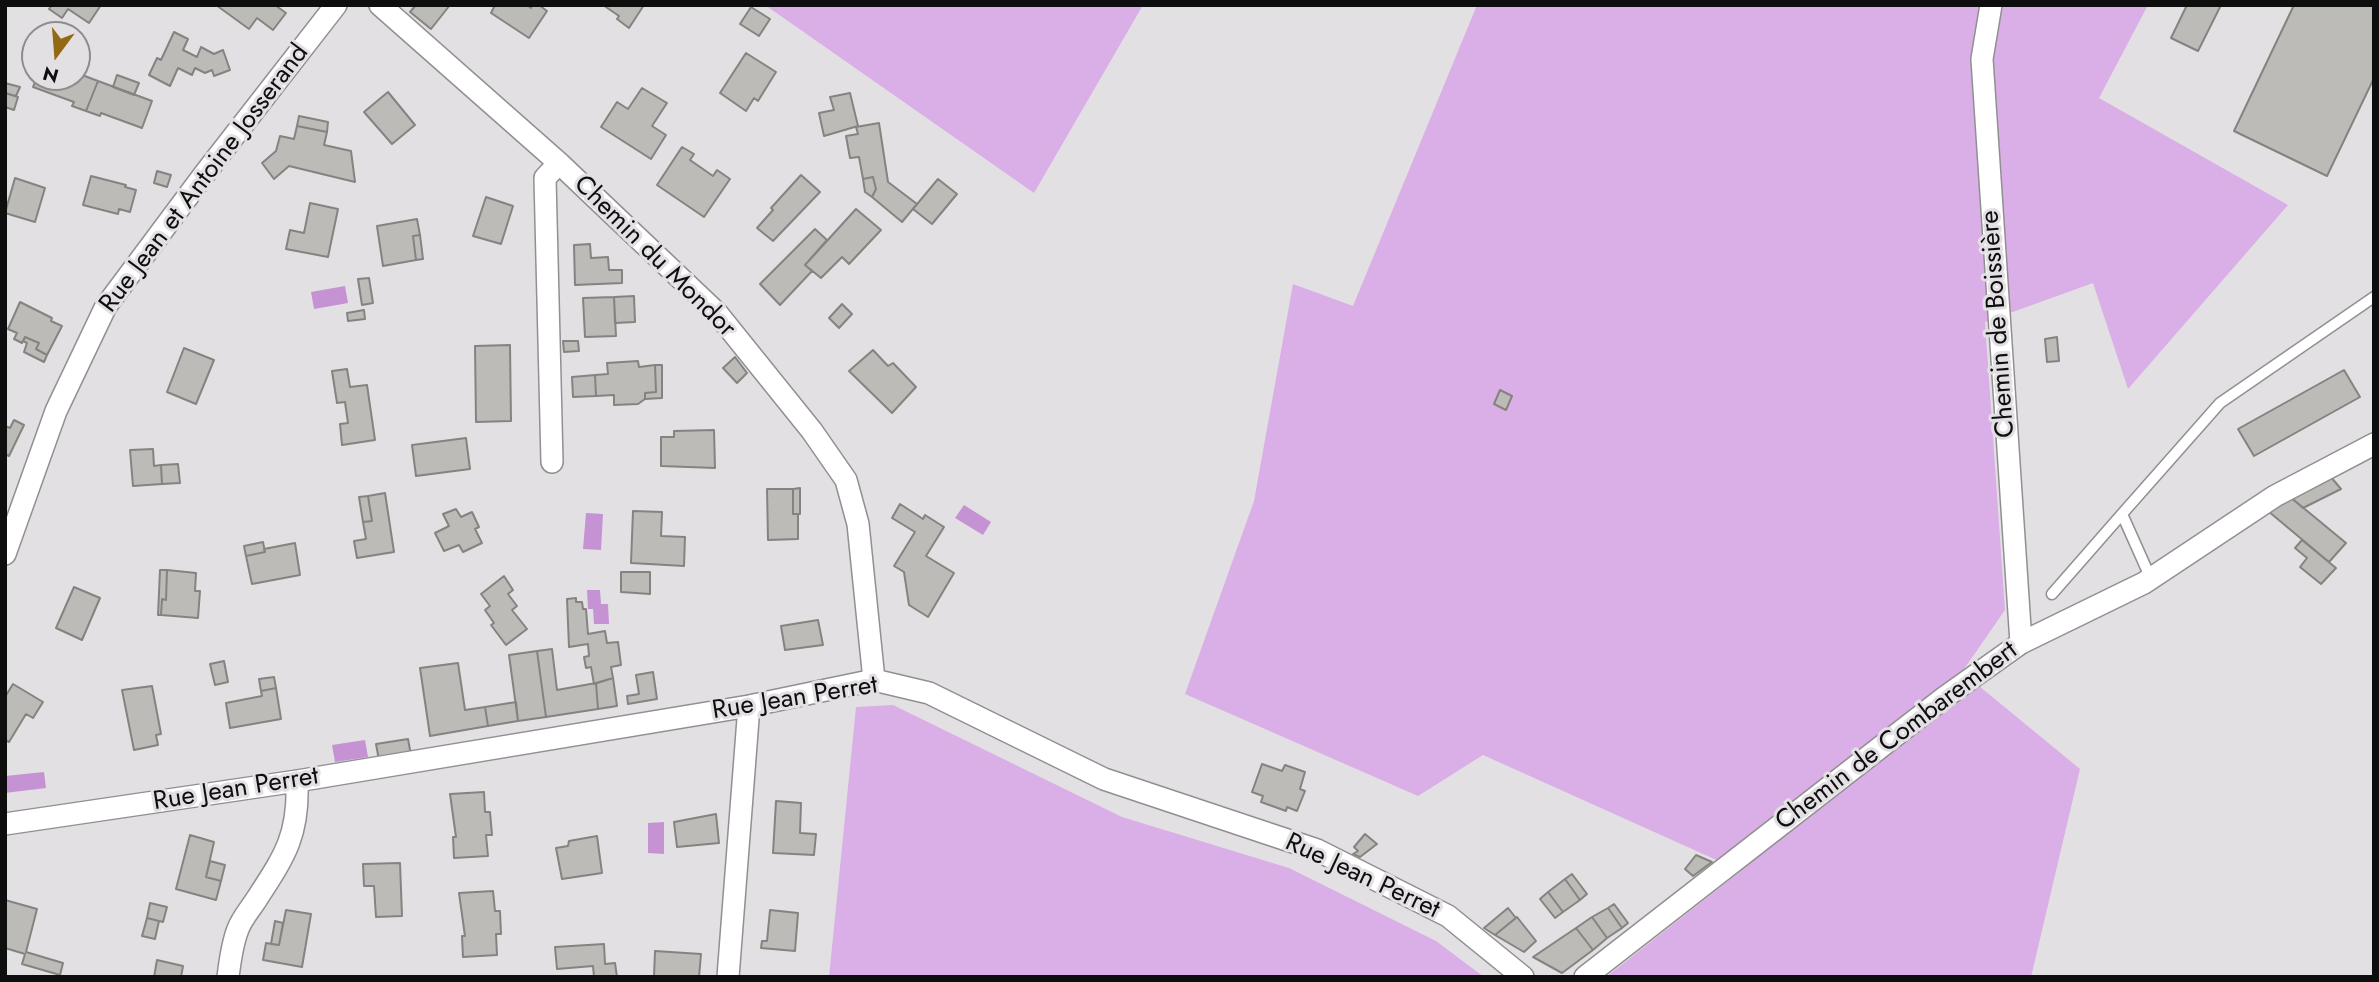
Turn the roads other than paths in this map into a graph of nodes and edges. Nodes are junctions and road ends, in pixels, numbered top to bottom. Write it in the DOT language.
graph roads {
  1 [pos="336,5"];
  2 [pos="380,5"];
  3 [pos="1991,5"];
  4 [pos="558,163"];
  5 [pos="2374,297"];
  6 [pos="2374,444"];
  7 [pos="552,462"];
  8 [pos="2122,514"];
  9 [pos="5,554"];
  10 [pos="2151,579"];
  11 [pos="2052,594"];
  12 [pos="2021,643"];
  13 [pos="874,680"];
  14 [pos="749,706"];
  15 [pos="297,781"];
  16 [pos="5,824"];
  17 [pos="228,977"];
  18 [pos="728,977"];
  19 [pos="1523,977"];
  20 [pos="1585,977"];
  1 -- 9 [label="street, Rue Jean et Antoine Josserand"];
  2 -- 4 [label="street, Chemin du Mondor"];
  3 -- 12 [label="street, Chemin de Boissière"];
  4 -- 7 [label="street"];
  4 -- 13 [label="street, Chemin du Mondor"];
  5 -- 8 [label="lane"];
  6 -- 10 [label="street, Chemin de Combarembert"];
  8 -- 10 [label="lane"];
  8 -- 11 [label="lane"];
  10 -- 12 [label="street, Chemin de Combarembert"];
  12 -- 20 [label="street, Chemin de Combarembert"];
  13 -- 14 [label="street, Rue Jean Perret"];
  13 -- 19 [label="street, Rue Jean Perret"];
  14 -- 15 [label="street, Rue Jean Perret"];
  14 -- 18 [label="street"];
  15 -- 16 [label="street, Rue Jean Perret"];
  15 -- 17 [label="street"];
}
